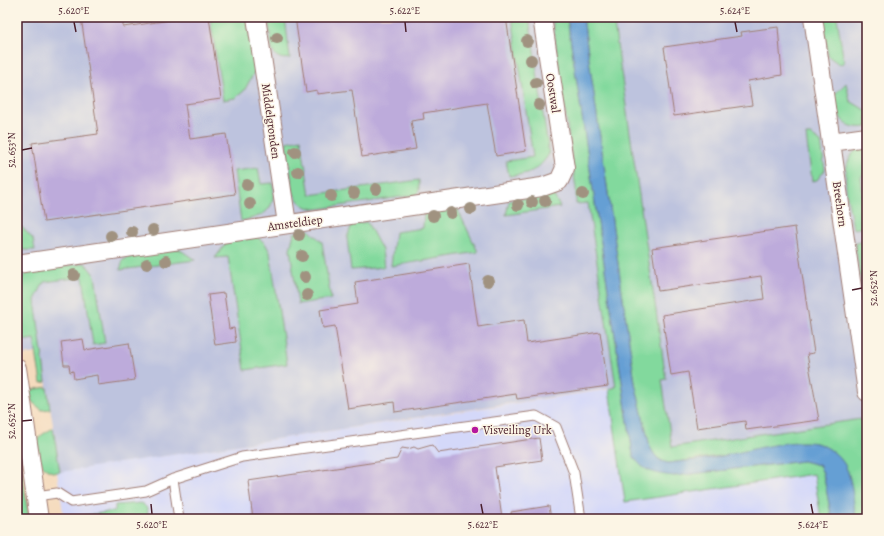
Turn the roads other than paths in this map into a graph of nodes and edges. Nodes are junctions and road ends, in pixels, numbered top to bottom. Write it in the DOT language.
graph roads {
  1 [pos="256,17"];
  2 [pos="542,17"];
  3 [pos="813,17"];
  4 [pos="867,137"];
  5 [pos="831,142"];
  6 [pos="565,168"];
  7 [pos="287,224"];
  8 [pos="17,264"];
  9 [pos="17,368"];
  10 [pos="867,392"];
  11 [pos="173,479"];
  12 [pos="36,496"];
  13 [pos="39,519"];
  14 [pos="179,519"];
  15 [pos="581,519"];
  1 -- 7 [label="street, Middelgronden"];
  2 -- 6 [label="street, Oostwal"];
  3 -- 5 [label="street, Breehorn"];
  4 -- 5 [label="street"];
  5 -- 10 [label="street, Breehorn"];
  6 -- 7 [label="street, Amsteldiep"];
  7 -- 8 [label="street, Amsteldiep"];
  9 -- 12 [label="street"];
  11 -- 12 [label="lane"];
  11 -- 14 [label="lane"];
  11 -- 15 [label="lane"];
  12 -- 13 [label="street"];
}
